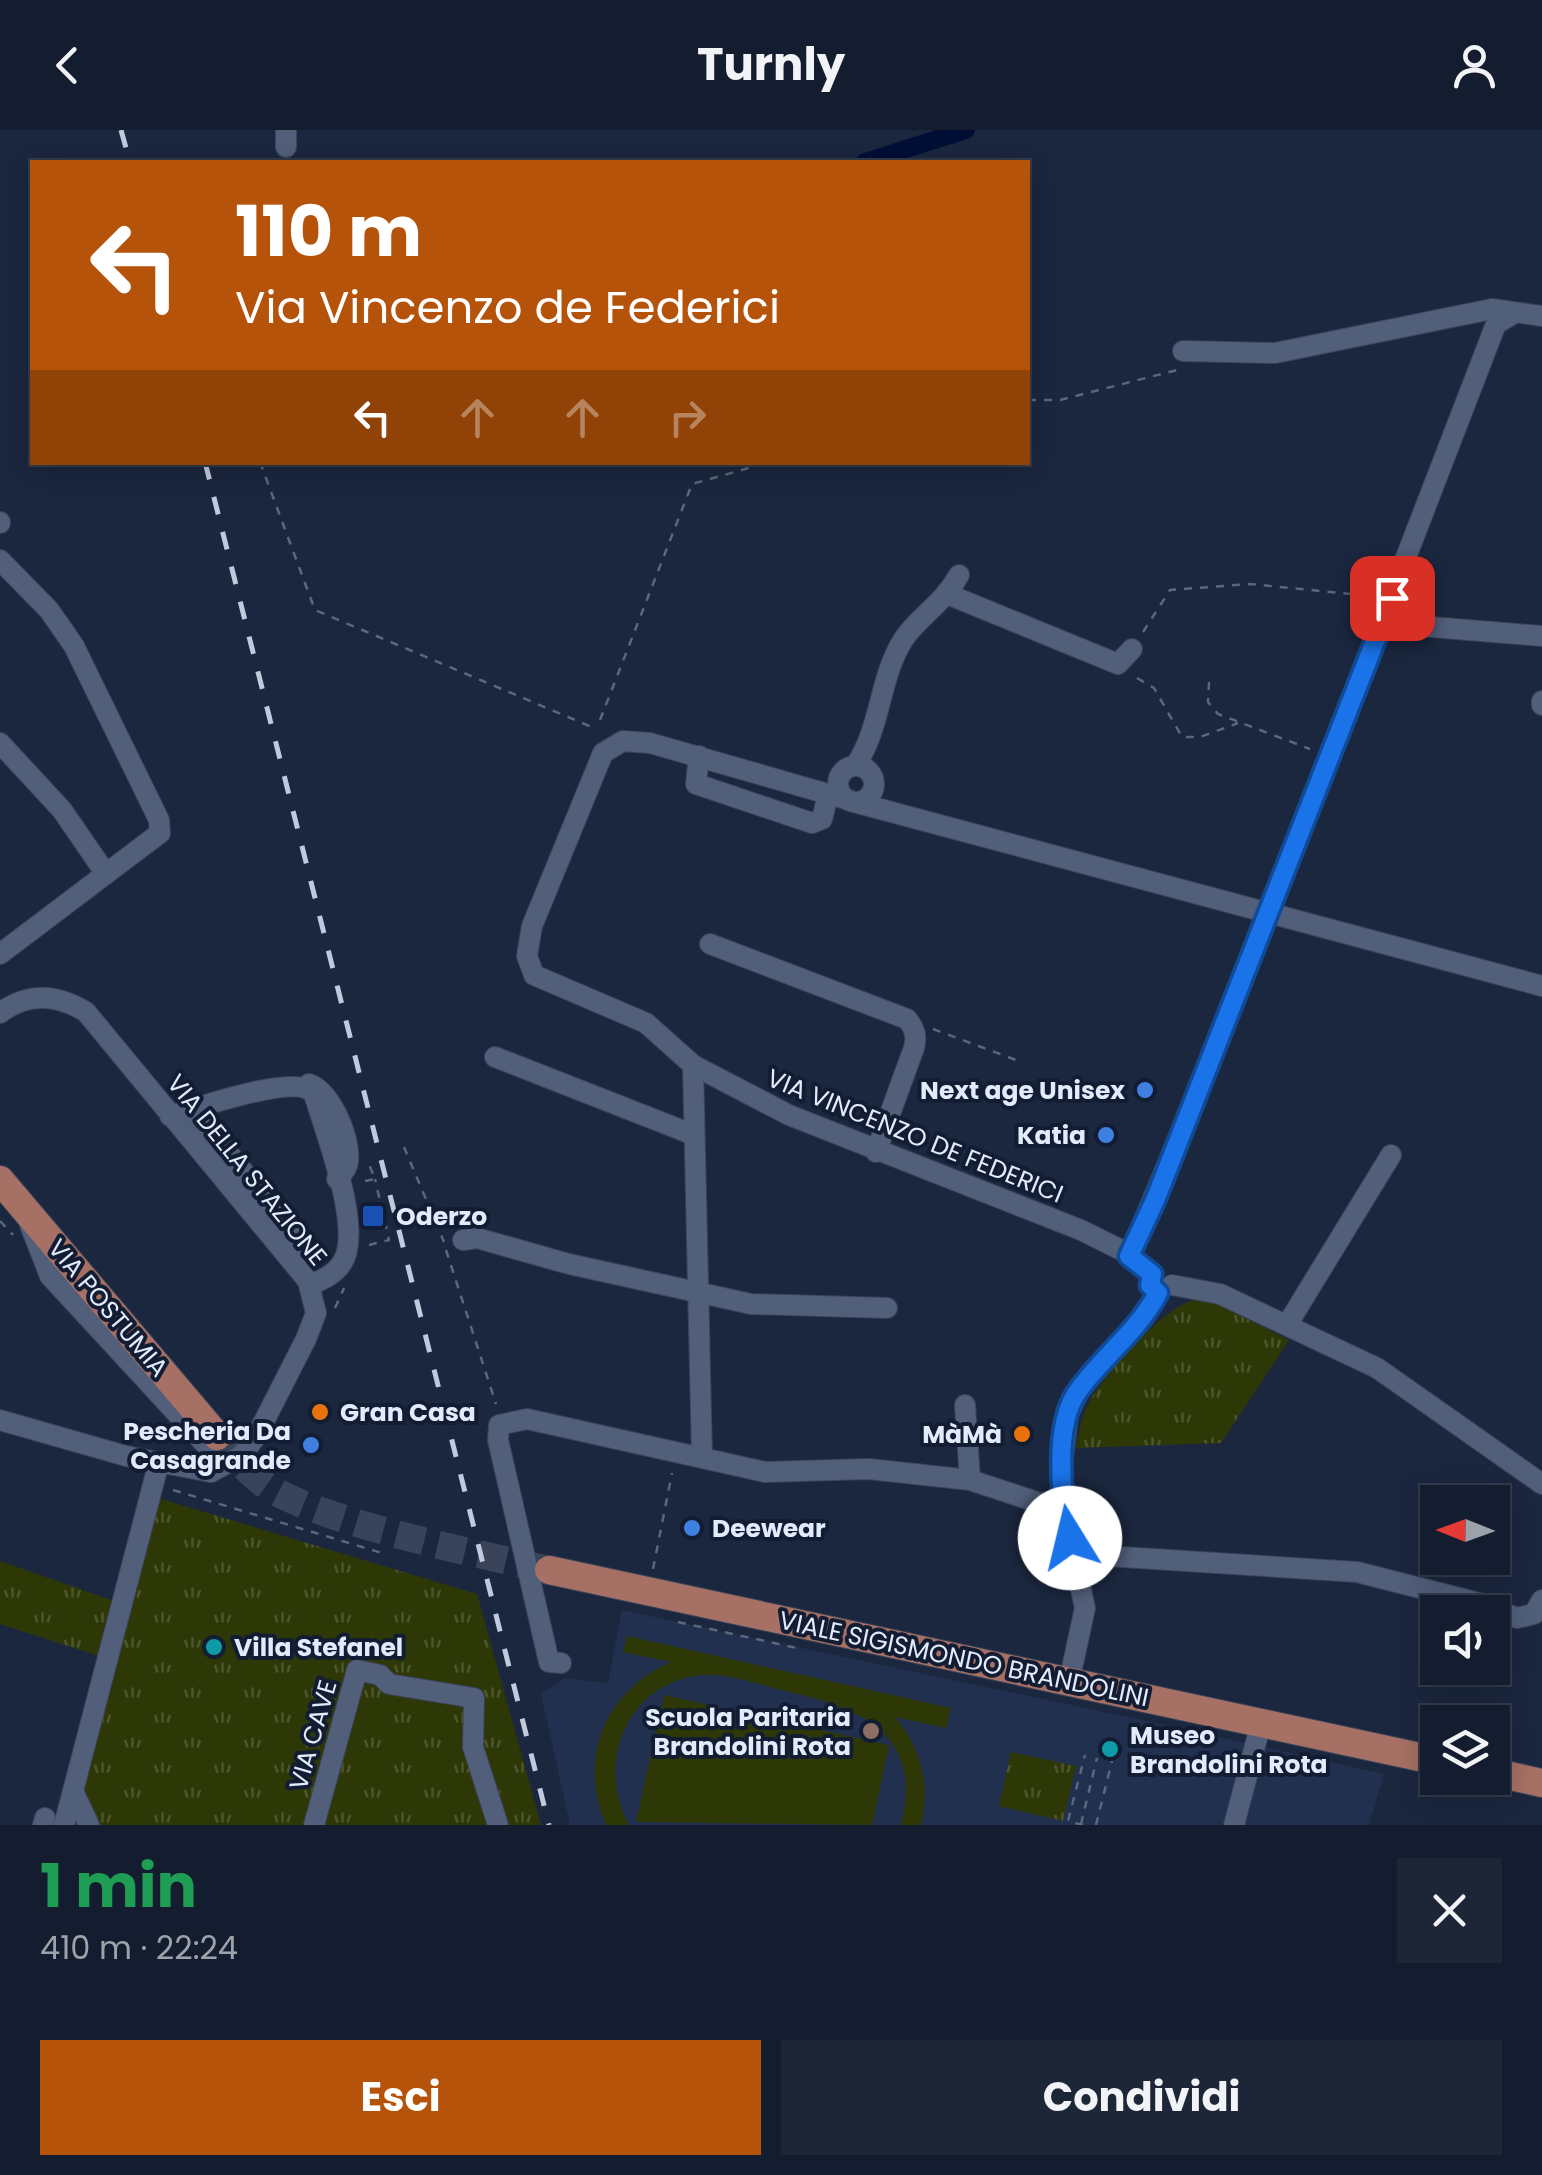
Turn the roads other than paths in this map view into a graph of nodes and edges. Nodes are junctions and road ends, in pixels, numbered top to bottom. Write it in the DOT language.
graph roads {
  1 [pos="1511,314"];
  2 [pos="1542,316"];
  3 [pos="1183,350"];
  4 [pos="0,560"];
  5 [pos="959,575"];
  6 [pos="947,594"];
  7 [pos="1383,623"];
  8 [pos="1542,636"];
  9 [pos="1132,649"];
  10 [pos="0,743"];
  11 [pos="699,756"];
  12 [pos="867,775"];
  13 [pos="836,793"];
  14 [pos="902,812"];
  15 [pos="106,874"];
  16 [pos="1268,914"];
  17 [pos="710,944"];
  18 [pos="0,954"];
  19 [pos="1542,986"];
  20 [pos="0,1013"];
  21 [pos="495,1057"];
  22 [pos="693,1065"];
  23 [pos="193,1110"];
  24 [pos="170,1116"];
  25 [pos="694,1135"];
  26 [pos="876,1152"];
  27 [pos="1390,1155"];
  28 [pos="0,1180"];
  29 [pos="23,1207"];
  30 [pos="463,1240"];
  31 [pos="1129,1256"];
  32 [pos="304,1278"];
  33 [pos="1161,1284"];
  34 [pos="701,1292"];
  35 [pos="888,1308"];
  36 [pos="1287,1325"];
  37 [pos="964,1405"];
  38 [pos="0,1420"];
  39 [pos="217,1436"];
  40 [pos="702,1457"];
  41 [pos="159,1462"];
  42 [pos="211,1472"];
  43 [pos="970,1480"];
  44 [pos="1542,1484"];
  45 [pos="1064,1511"];
  46 [pos="1075,1554"];
  47 [pos="549,1570"];
  48 [pos="1542,1600"];
  49 [pos="561,1664"];
  50 [pos="1069,1682"];
  51 [pos="1261,1722"];
  52 [pos="1420,1756"];
  53 [pos="1510,1776"];
  54 [pos="1542,1783"];
  55 [pos="73,1792"];
  56 [pos="51,1823"];
  57 [pos="90,1825"];
  58 [pos="314,1825"];
  59 [pos="498,1825"];
  60 [pos="1234,1825"];
  1 -- 2 [label="street"];
  1 -- 3 [label="street"];
  1 -- 7 [label="street"];
  4 -- 15 [label="street"];
  5 -- 6 [label="street"];
  6 -- 9 [label="street"];
  6 -- 12 [label="street"];
  7 -- 8 [label="street"];
  7 -- 16 [label="street"];
  10 -- 15 [label="street"];
  11 -- 13 [label="street, VIA VINCENZO DE FEDERICI"];
  11 -- 13 [label="street"];
  11 -- 22 [label="street, VIA VINCENZO DE FEDERICI"];
  12 -- 13 [label="street"];
  12 -- 13 [label="street"];
  12 -- 14 [label="street"];
  13 -- 14 [label="street, VIA VINCENZO DE FEDERICI"];
  14 -- 16 [label="street, VIA VINCENZO DE FEDERICI"];
  15 -- 18 [label="street"];
  16 -- 19 [label="street, VIA VINCENZO DE FEDERICI"];
  16 -- 31 [label="street"];
  17 -- 26 [label="street"];
  20 -- 24 [label="street, VIA DELLA STAZIONE"];
  21 -- 25 [label="street"];
  22 -- 25 [label="street"];
  22 -- 26 [label="street, VIA VINCENZO DE FEDERICI"];
  23 -- 24 [label="street"];
  23 -- 32 [label="street"];
  23 -- 32 [label="street"];
  24 -- 32 [label="street, VIA DELLA STAZIONE"];
  25 -- 34 [label="street"];
  26 -- 31 [label="street, VIA VINCENZO DE FEDERICI"];
  27 -- 36 [label="street"];
  28 -- 29 [label="main road, VIA POSTUMIA"];
  29 -- 39 [label="main road, VIA POSTUMIA"];
  29 -- 42 [label="street"];
  30 -- 34 [label="street"];
  31 -- 33 [label="street, VIA VINCENZO DE FEDERICI"];
  32 -- 42 [label="street, VIA DELLA STAZIONE"];
  33 -- 36 [label="street, VIA VINCENZO DE FEDERICI"];
  33 -- 45 [label="street"];
  34 -- 35 [label="street"];
  34 -- 40 [label="street"];
  36 -- 44 [label="street, VIA VINCENZO DE FEDERICI"];
  37 -- 43 [label="street"];
  38 -- 41 [label="street"];
  40 -- 43 [label="street"];
  40 -- 49 [label="street"];
  41 -- 42 [label="street"];
  41 -- 55 [label="street"];
  43 -- 45 [label="street"];
  45 -- 46 [label="street"];
  46 -- 48 [label="street"];
  46 -- 50 [label="street"];
  47 -- 50 [label="main road, VIALE SIGISMONDO BRANDOLINI"];
  50 -- 51 [label="main road, VIALE SIGISMONDO BRANDOLINI"];
  51 -- 52 [label="main road, VIALE SIGISMONDO BRANDOLINI"];
  51 -- 60 [label="street"];
  53 -- 54 [label="main road"];
  55 -- 56 [label="street"];
  55 -- 57 [label="street"];
  58 -- 59 [label="street, VIA CAVE"];
}
